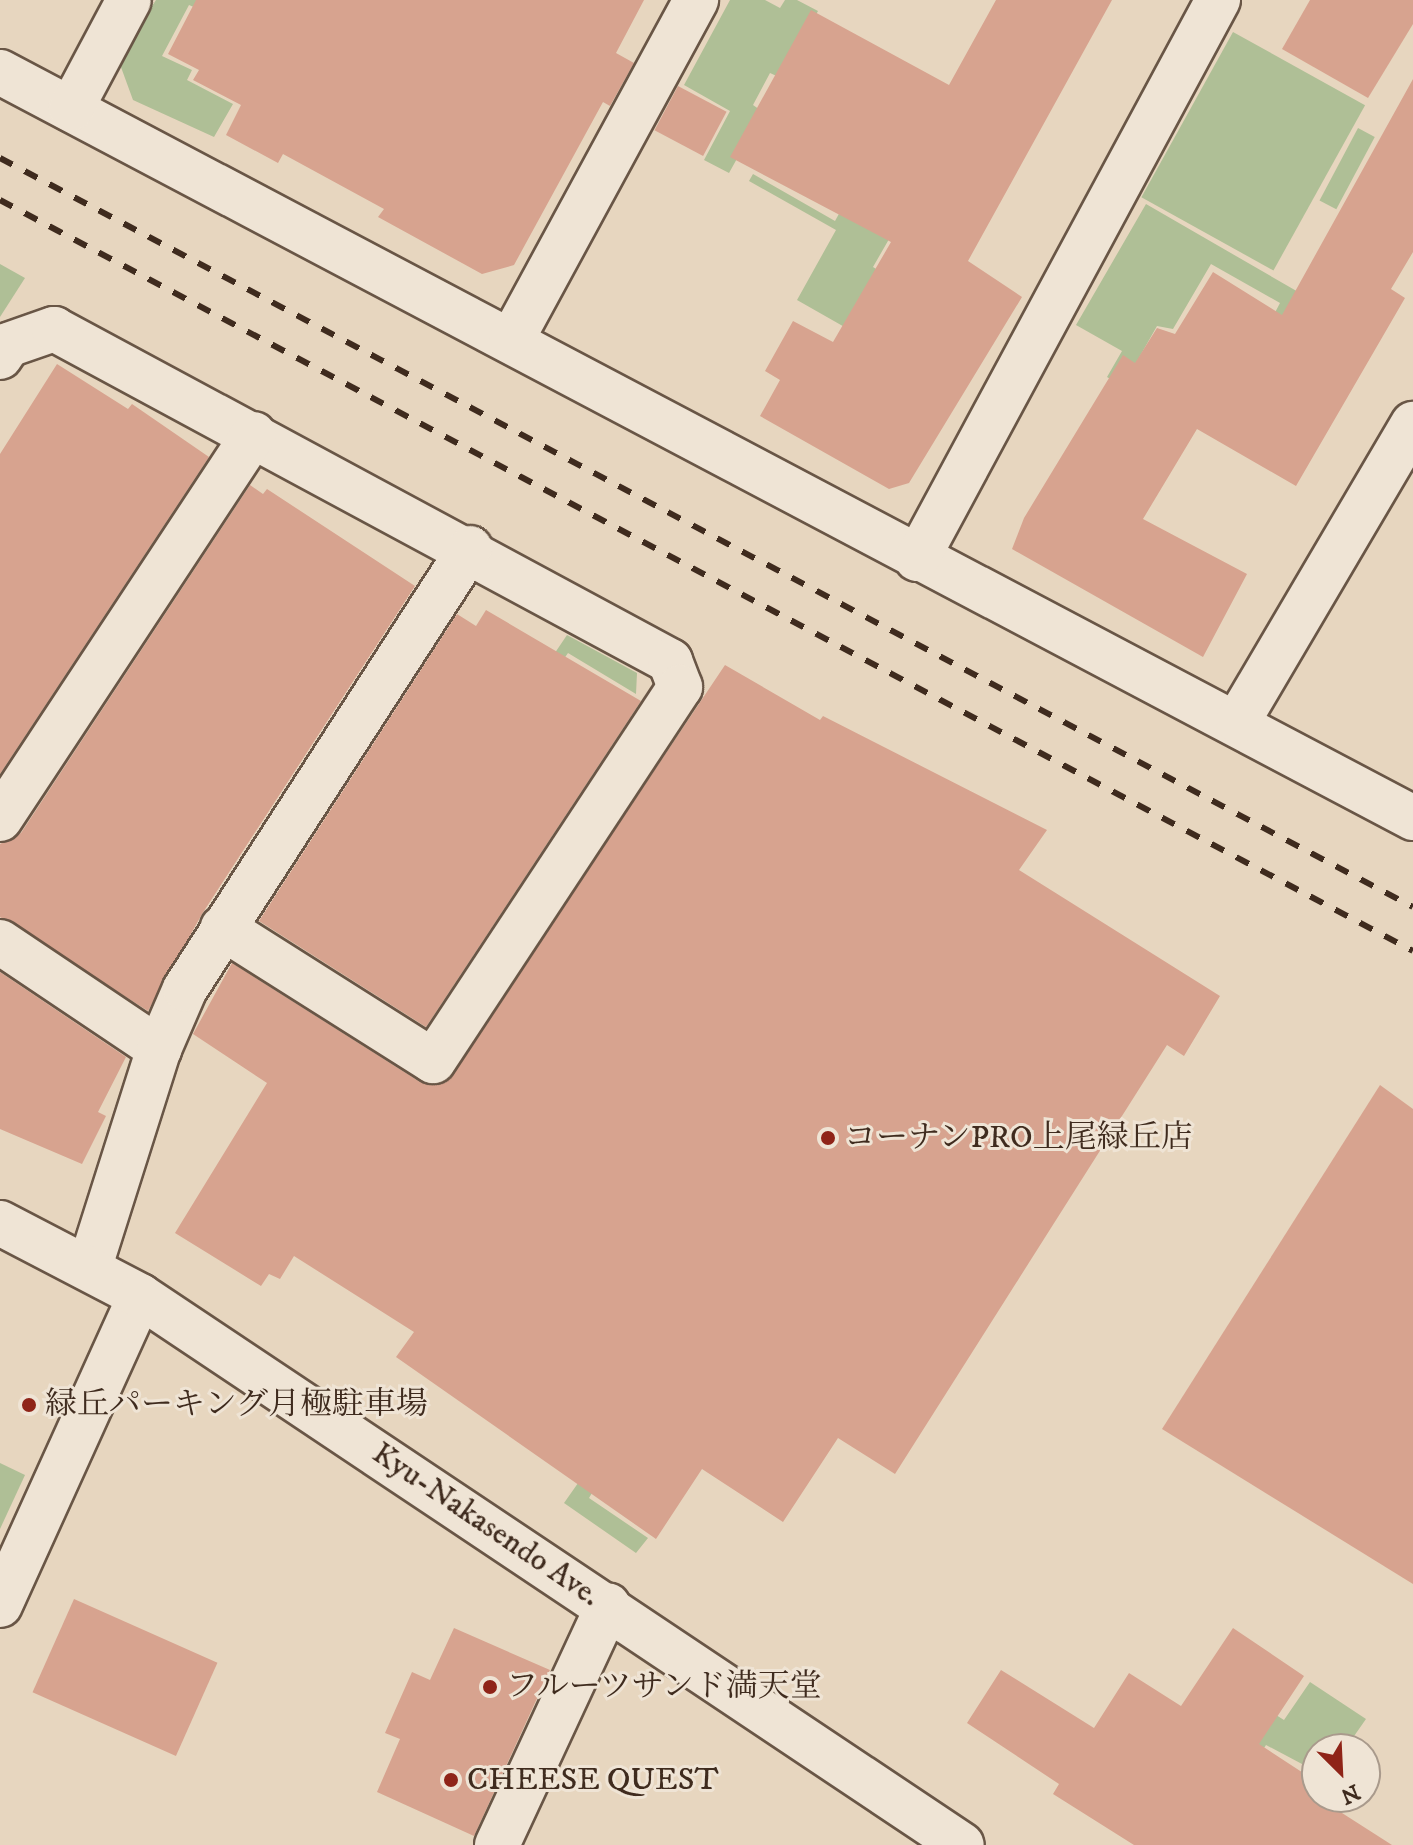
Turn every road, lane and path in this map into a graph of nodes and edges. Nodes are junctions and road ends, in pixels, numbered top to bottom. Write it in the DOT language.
graph roads {
  1 [pos="129,0"];
  2 [pos="696,0"];
  3 [pos="1218,0"];
  4 [pos="0,72"];
  5 [pos="71,109"];
  6 [pos="511,341"];
  7 [pos="0,357"];
  8 [pos="1413,424"];
  9 [pos="254,434"];
  10 [pos="470,548"];
  11 [pos="917,559"];
  12 [pos="1238,721"];
  13 [pos="1413,818"];
  14 [pos="0,819"];
  15 [pos="223,928"];
  16 [pos="0,942"];
  17 [pos="159,1049"];
  18 [pos="0,1223"];
  19 [pos="90,1266"];
  20 [pos="140,1296"];
  21 [pos="0,1605"];
  22 [pos="608,1606"];
  23 [pos="497,1845"];
  24 [pos="962,1845"];
  1 -- 5 [label="street"];
  2 -- 6 [label="street"];
  3 -- 11 [label="street"];
  4 -- 5 [label="street"];
  5 -- 6 [label="street"];
  6 -- 11 [label="street"];
  7 -- 9 [label="street"];
  8 -- 12 [label="street"];
  9 -- 10 [label="street"];
  9 -- 14 [label="street"];
  10 -- 15 [label="street"];
  10 -- 15 [label="street"];
  11 -- 12 [label="street"];
  12 -- 13 [label="street"];
  15 -- 17 [label="street"];
  16 -- 17 [label="street"];
  17 -- 19 [label="street"];
  18 -- 19 [label="street, Kyu-Nakasendo Ave."];
  19 -- 20 [label="street, Kyu-Nakasendo Ave."];
  20 -- 21 [label="street"];
  20 -- 22 [label="street, Kyu-Nakasendo Ave."];
  22 -- 23 [label="street"];
  22 -- 24 [label="street, Kyu-Nakasendo Ave."];
}
